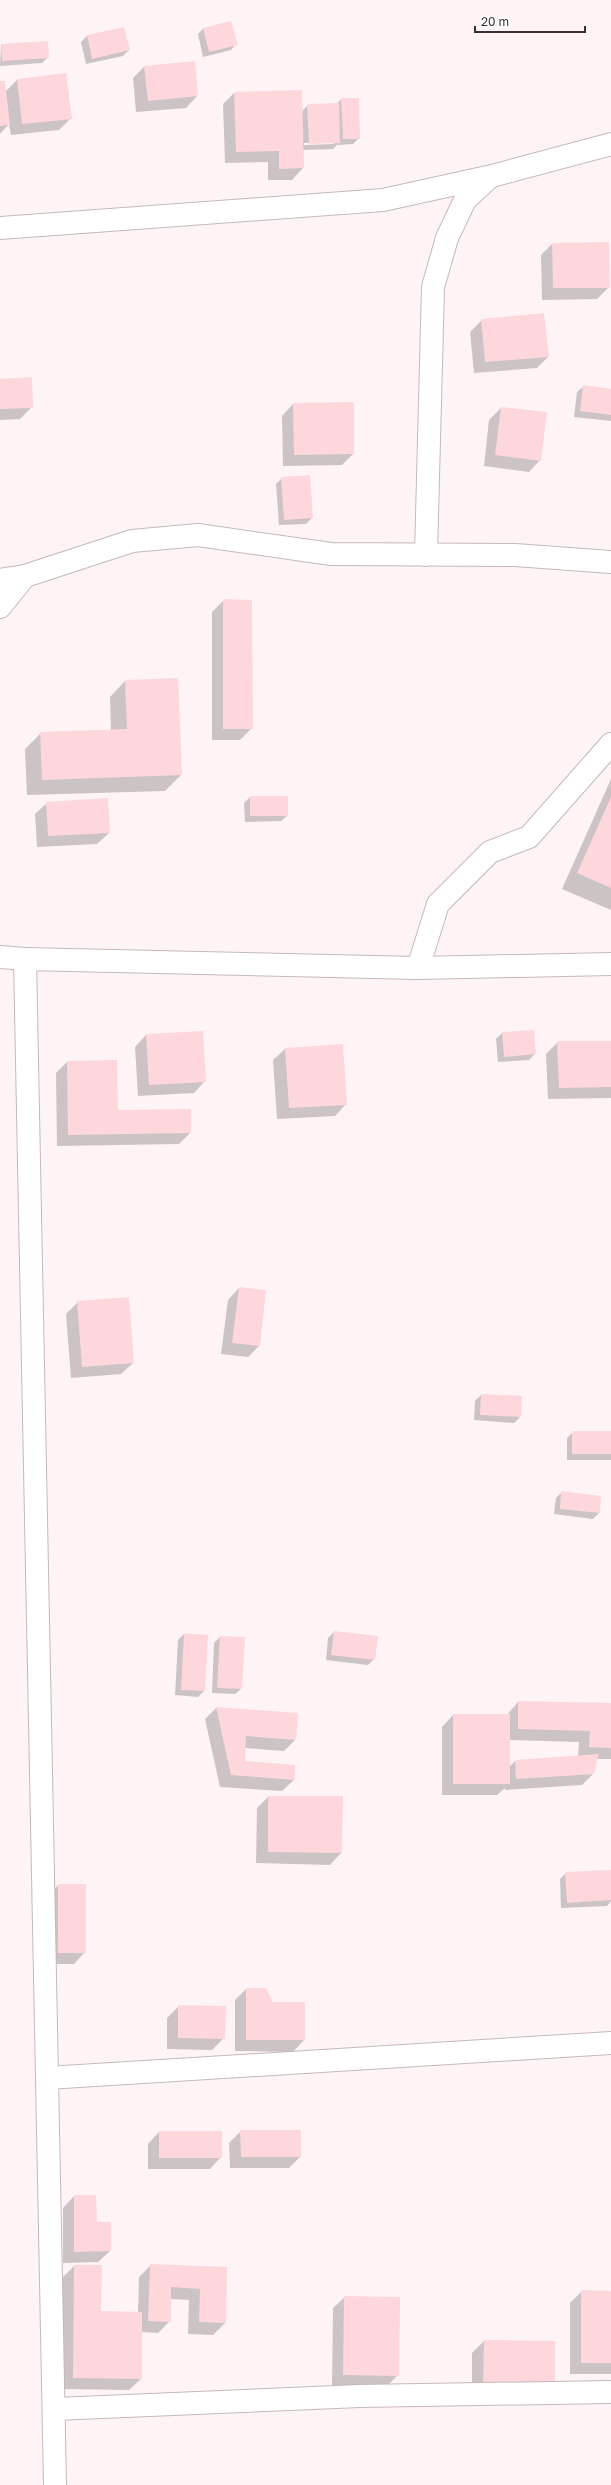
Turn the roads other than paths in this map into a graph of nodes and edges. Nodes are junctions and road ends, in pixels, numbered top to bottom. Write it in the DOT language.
graph roads {
  1 [pos="611,144"];
  2 [pos="492,176"];
  3 [pos="0,228"];
  4 [pos="426,555"];
  5 [pos="611,562"];
  6 [pos="25,576"];
  7 [pos="0,580"];
  8 [pos="0,607"];
  9 [pos="611,744"];
  10 [pos="0,957"];
  11 [pos="25,959"];
  12 [pos="611,964"];
  13 [pos="418,968"];
  14 [pos="611,2043"];
  15 [pos="47,2078"];
  16 [pos="611,2392"];
  17 [pos="55,2409"];
  18 [pos="55,2485"];
  1 -- 2 [label="street"];
  2 -- 3 [label="street"];
  2 -- 4 [label="street"];
  4 -- 5 [label="street"];
  4 -- 6 [label="street"];
  6 -- 7 [label="street"];
  6 -- 8 [label="street"];
  9 -- 13 [label="street"];
  10 -- 11 [label="street"];
  11 -- 13 [label="street"];
  11 -- 15 [label="street"];
  12 -- 13 [label="street"];
  14 -- 15 [label="street"];
  15 -- 17 [label="street"];
  16 -- 17 [label="street"];
  17 -- 18 [label="street"];
}
